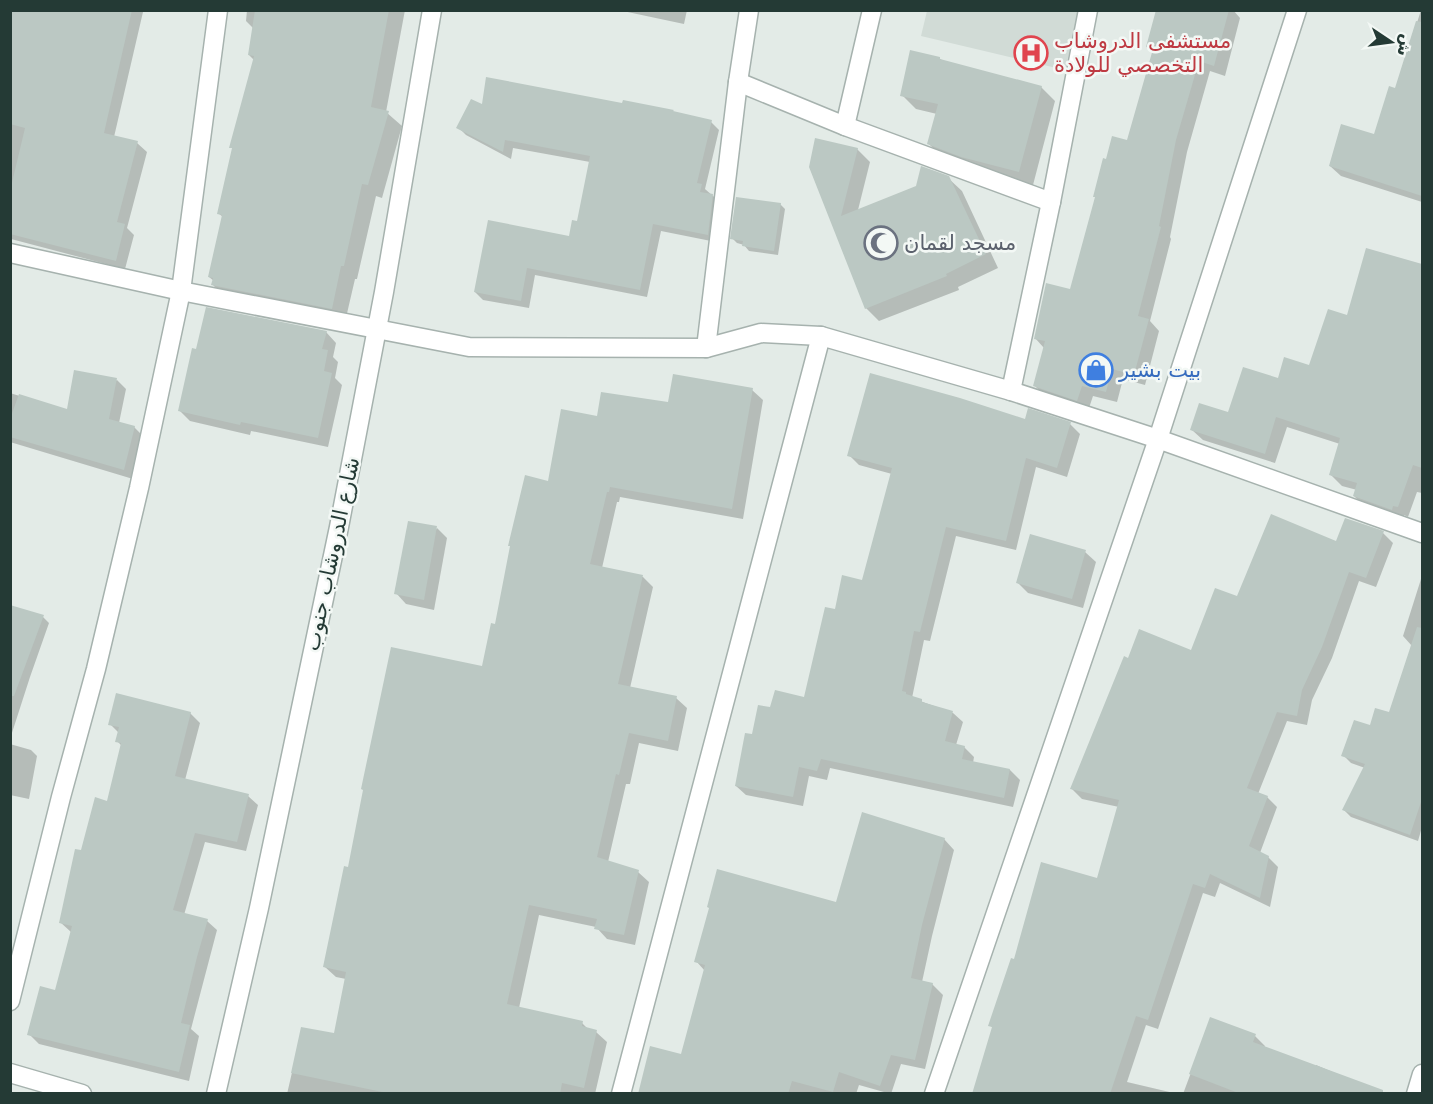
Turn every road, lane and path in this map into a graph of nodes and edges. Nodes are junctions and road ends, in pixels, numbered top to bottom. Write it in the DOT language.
graph roads {
  1 [pos="218,10"];
  2 [pos="432,10"];
  3 [pos="749,10"];
  4 [pos="872,10"];
  5 [pos="1088,10"];
  6 [pos="1297,10"];
  7 [pos="738,82"];
  8 [pos="845,126"];
  9 [pos="1051,202"];
  10 [pos="10,253"];
  11 [pos="181,291"];
  12 [pos="377,330"];
  13 [pos="821,336"];
  14 [pos="706,348"];
  15 [pos="1011,391"];
  16 [pos="1158,439"];
  17 [pos="1422,532"];
  18 [pos="10,1001"];
  19 [pos="10,1073"];
  20 [pos="1422,1074"];
  21 [pos="82,1094"];
  22 [pos="216,1094"];
  23 [pos="621,1094"];
  24 [pos="934,1094"];
  25 [pos="1416,1094"];
  1 -- 11 [label="street"];
  2 -- 12 [label="street, شارع الدروشاب جنوب"];
  3 -- 7 [label="street"];
  4 -- 8 [label="street"];
  5 -- 9 [label="street"];
  6 -- 16 [label="street"];
  7 -- 8 [label="street"];
  7 -- 14 [label="street"];
  8 -- 9 [label="street"];
  9 -- 15 [label="street"];
  10 -- 11 [label="street"];
  11 -- 12 [label="street"];
  11 -- 18 [label="street"];
  12 -- 14 [label="street"];
  12 -- 22 [label="street, شارع الدروشاب جنوب"];
  13 -- 14 [label="street"];
  13 -- 15 [label="street"];
  13 -- 23 [label="street"];
  15 -- 16 [label="street"];
  16 -- 17 [label="street"];
  16 -- 24 [label="street"];
  19 -- 21 [label="street"];
  20 -- 25 [label="street"];
}
